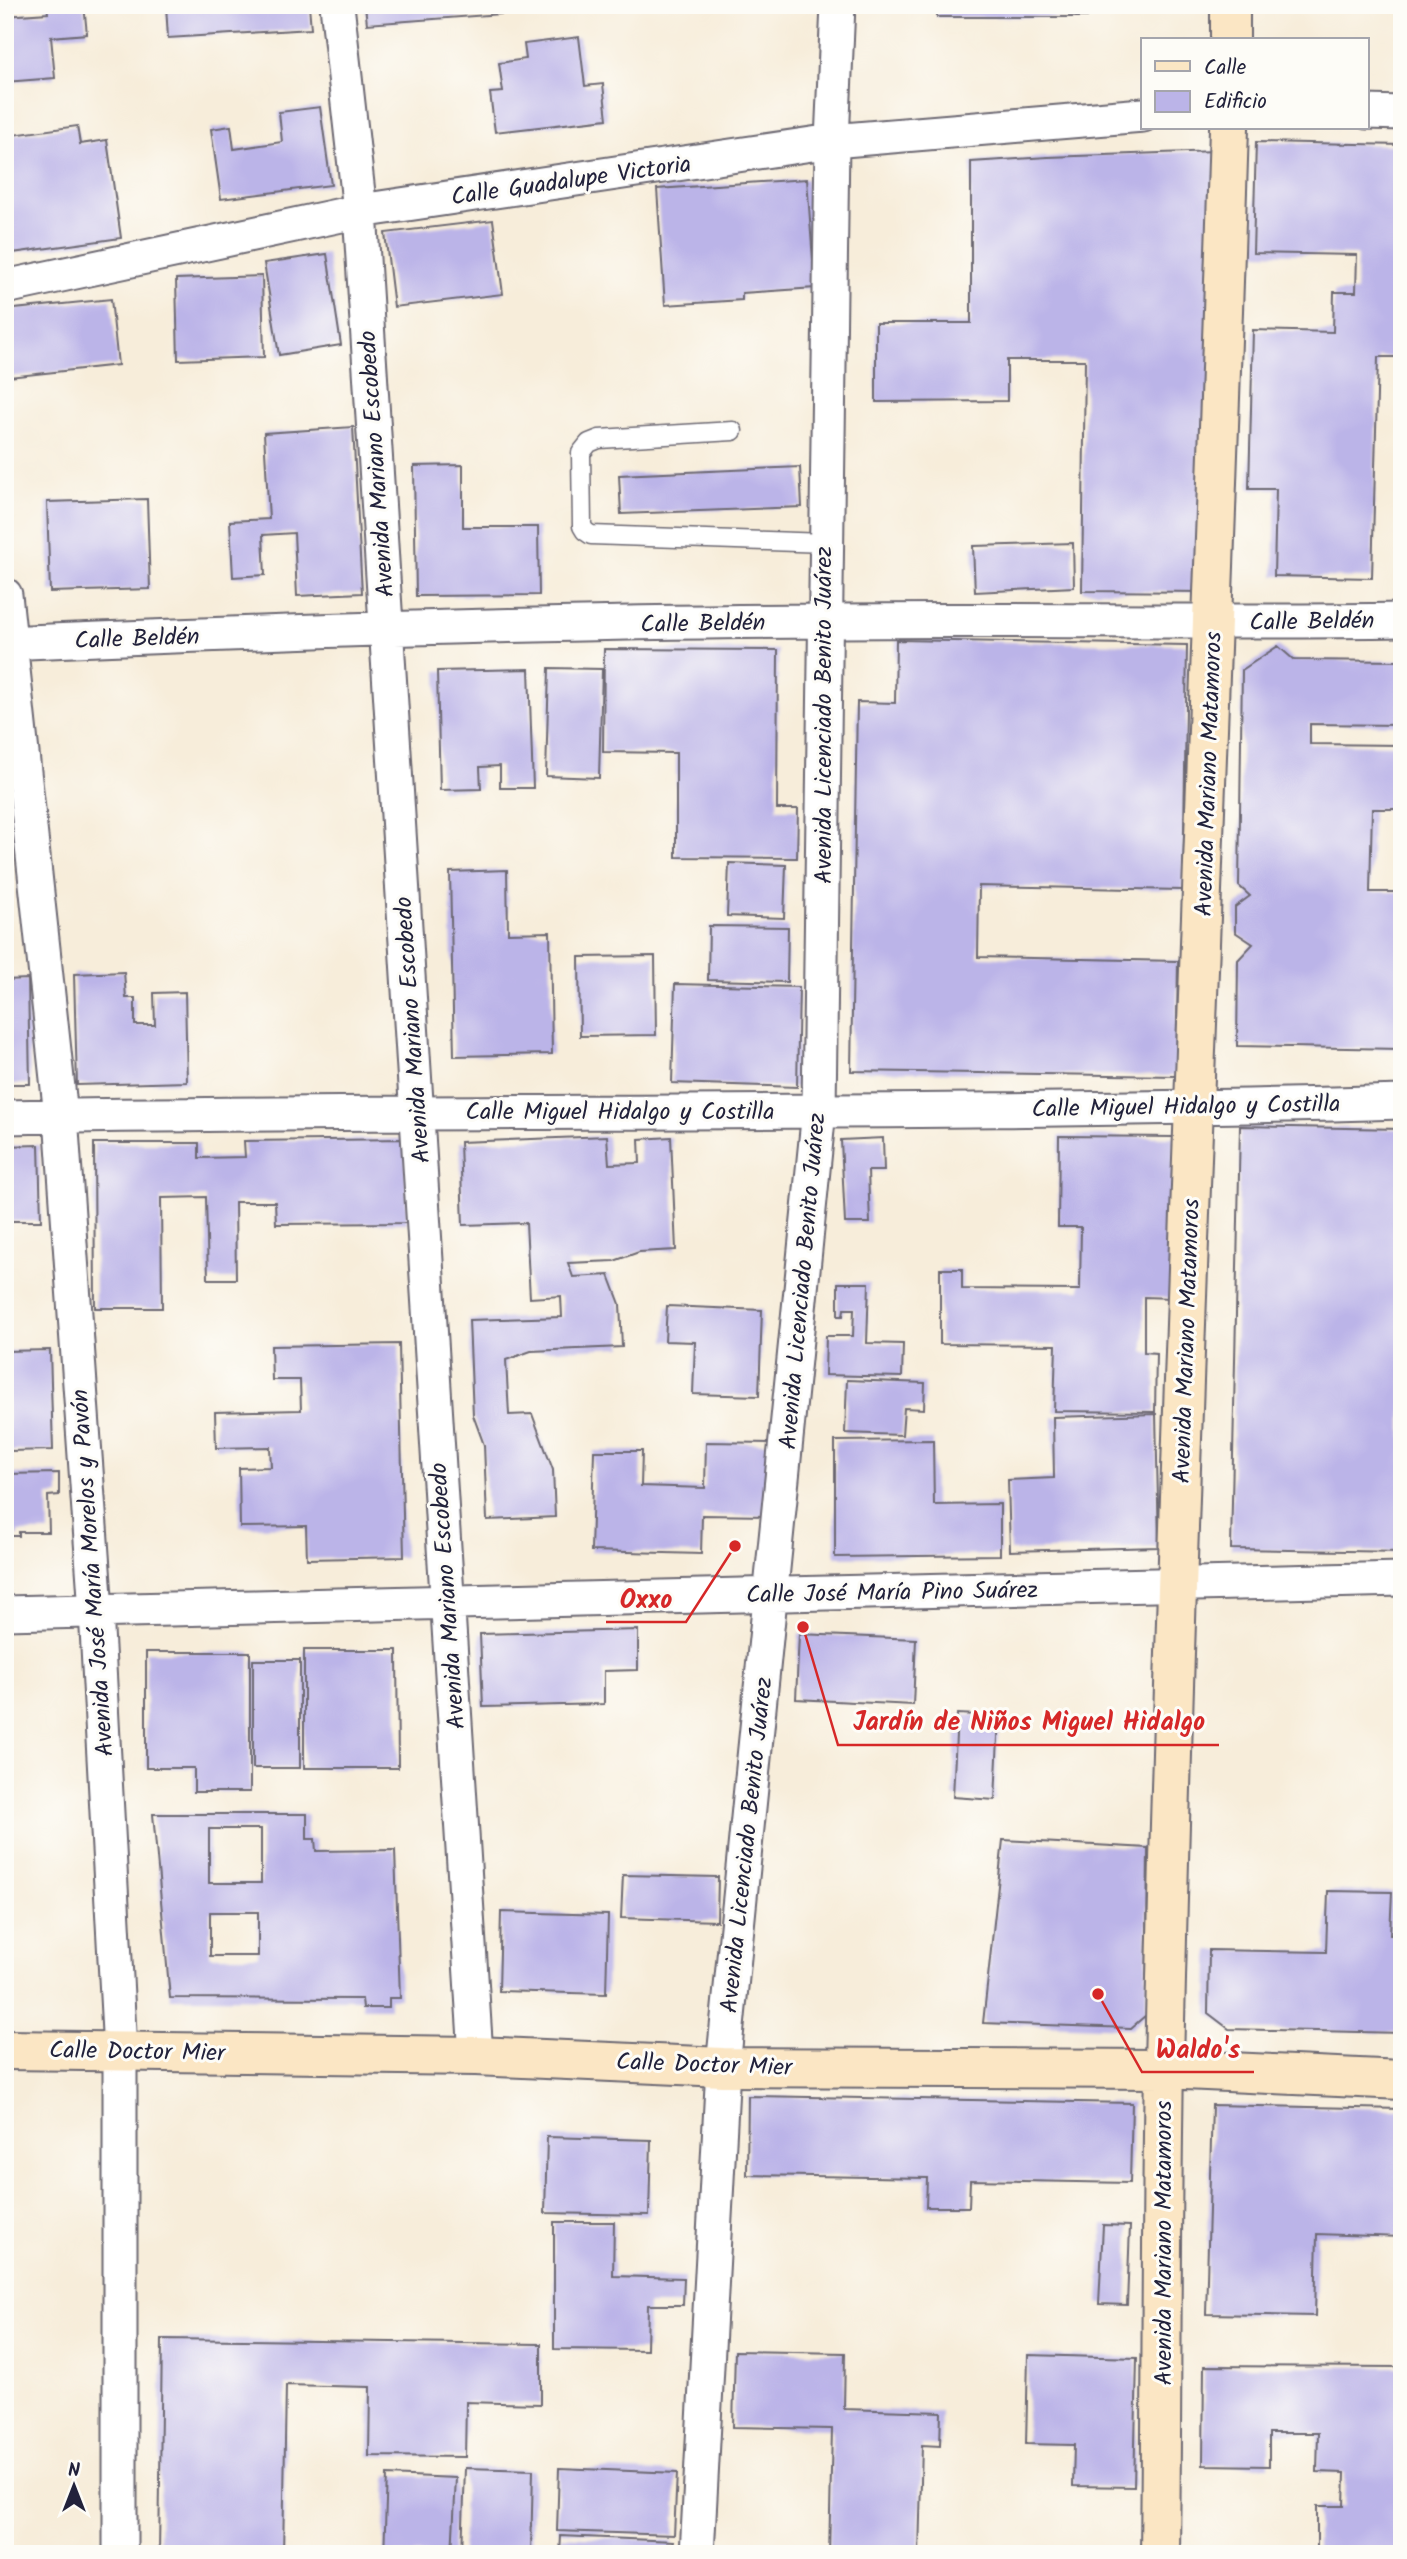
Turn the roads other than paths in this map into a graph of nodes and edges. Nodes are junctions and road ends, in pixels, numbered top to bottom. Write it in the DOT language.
graph roads {
  1 [pos="337,5"];
  2 [pos="838,5"];
  3 [pos="1230,5"];
  4 [pos="1230,38"];
  5 [pos="1368,112"];
  6 [pos="1402,113"];
  7 [pos="1141,115"];
  8 [pos="1229,130"];
  9 [pos="832,141"];
  10 [pos="360,211"];
  11 [pos="5,287"];
  12 [pos="733,431"];
  13 [pos="825,543"];
  14 [pos="5,595"];
  15 [pos="1402,620"];
  16 [pos="826,621"];
  17 [pos="1214,623"];
  18 [pos="386,629"];
  19 [pos="8,643"];
  20 [pos="1402,1102"];
  21 [pos="1194,1108"];
  22 [pos="819,1110"];
  23 [pos="417,1112"];
  24 [pos="61,1116"];
  25 [pos="5,1117"];
  26 [pos="1402,1579"];
  27 [pos="1177,1584"];
  28 [pos="772,1595"];
  29 [pos="447,1602"];
  30 [pos="96,1611"];
  31 [pos="5,1613"];
  32 [pos="5,2050"];
  33 [pos="120,2051"];
  34 [pos="476,2056"];
  35 [pos="723,2067"];
  36 [pos="1164,2069"];
  37 [pos="1402,2080"];
  38 [pos="120,2554"];
  39 [pos="697,2554"];
  40 [pos="1160,2554"];
  1 -- 10 [label="street, Avenida Mariano Escobedo"];
  2 -- 9 [label="street, Avenida Licenciado Benito Juárez"];
  3 -- 4 [label="main road"];
  5 -- 6 [label="street"];
  7 -- 9 [label="street, Calle Guadalupe Victoria"];
  8 -- 17 [label="main road, Avenida Mariano Matamoros"];
  9 -- 10 [label="street, Calle Guadalupe Victoria"];
  9 -- 13 [label="street, Avenida Licenciado Benito Juárez"];
  10 -- 11 [label="street, Calle Guadalupe Victoria"];
  10 -- 18 [label="street, Avenida Mariano Escobedo"];
  12 -- 13 [label="lane"];
  13 -- 16 [label="street, Avenida Licenciado Benito Juárez"];
  14 -- 19 [label="street, Avenida José María Morelos y Pavón"];
  15 -- 17 [label="street, Calle Beldén"];
  16 -- 17 [label="street, Calle Beldén"];
  16 -- 18 [label="street, Calle Beldén"];
  16 -- 22 [label="street, Avenida Licenciado Benito Juárez"];
  17 -- 21 [label="main road, Avenida Mariano Matamoros"];
  18 -- 19 [label="street, Calle Beldén"];
  18 -- 23 [label="street, Avenida Mariano Escobedo"];
  19 -- 24 [label="street, Avenida José María Morelos y Pavón"];
  20 -- 21 [label="street, Calle Miguel Hidalgo y Costilla"];
  21 -- 22 [label="street, Calle Miguel Hidalgo y Costilla"];
  21 -- 27 [label="main road, Avenida Mariano Matamoros"];
  22 -- 23 [label="street, Calle Miguel Hidalgo y Costilla"];
  22 -- 28 [label="street, Avenida Licenciado Benito Juárez"];
  23 -- 24 [label="street, Calle Miguel Hidalgo y Costilla"];
  23 -- 29 [label="street, Avenida Mariano Escobedo"];
  24 -- 25 [label="street, Calle Miguel Hidalgo y Costilla"];
  24 -- 30 [label="street, Avenida José María Morelos y Pavón"];
  26 -- 27 [label="street, Calle José María Pino Suárez"];
  27 -- 28 [label="street, Calle José María Pino Suárez"];
  27 -- 36 [label="main road, Avenida Mariano Matamoros"];
  28 -- 29 [label="street, Calle José María Pino Suárez"];
  28 -- 35 [label="street, Avenida Licenciado Benito Juárez"];
  29 -- 30 [label="street, Calle José María Pino Suárez"];
  29 -- 34 [label="street, Avenida Mariano Escobedo"];
  30 -- 31 [label="street, Calle José María Pino Suárez"];
  30 -- 33 [label="street, Avenida José María Morelos y Pavón"];
  32 -- 33 [label="main road, Calle Doctor Mier"];
  33 -- 34 [label="main road, Calle Doctor Mier"];
  33 -- 38 [label="street, Avenida José María Morelos y Pavón"];
  34 -- 35 [label="main road, Calle Doctor Mier"];
  35 -- 36 [label="main road, Calle Doctor Mier"];
  35 -- 39 [label="street, Avenida Licenciado Benito Juárez"];
  36 -- 37 [label="main road, Calle Doctor Mier"];
  36 -- 40 [label="main road, Avenida Mariano Matamoros"];
}
